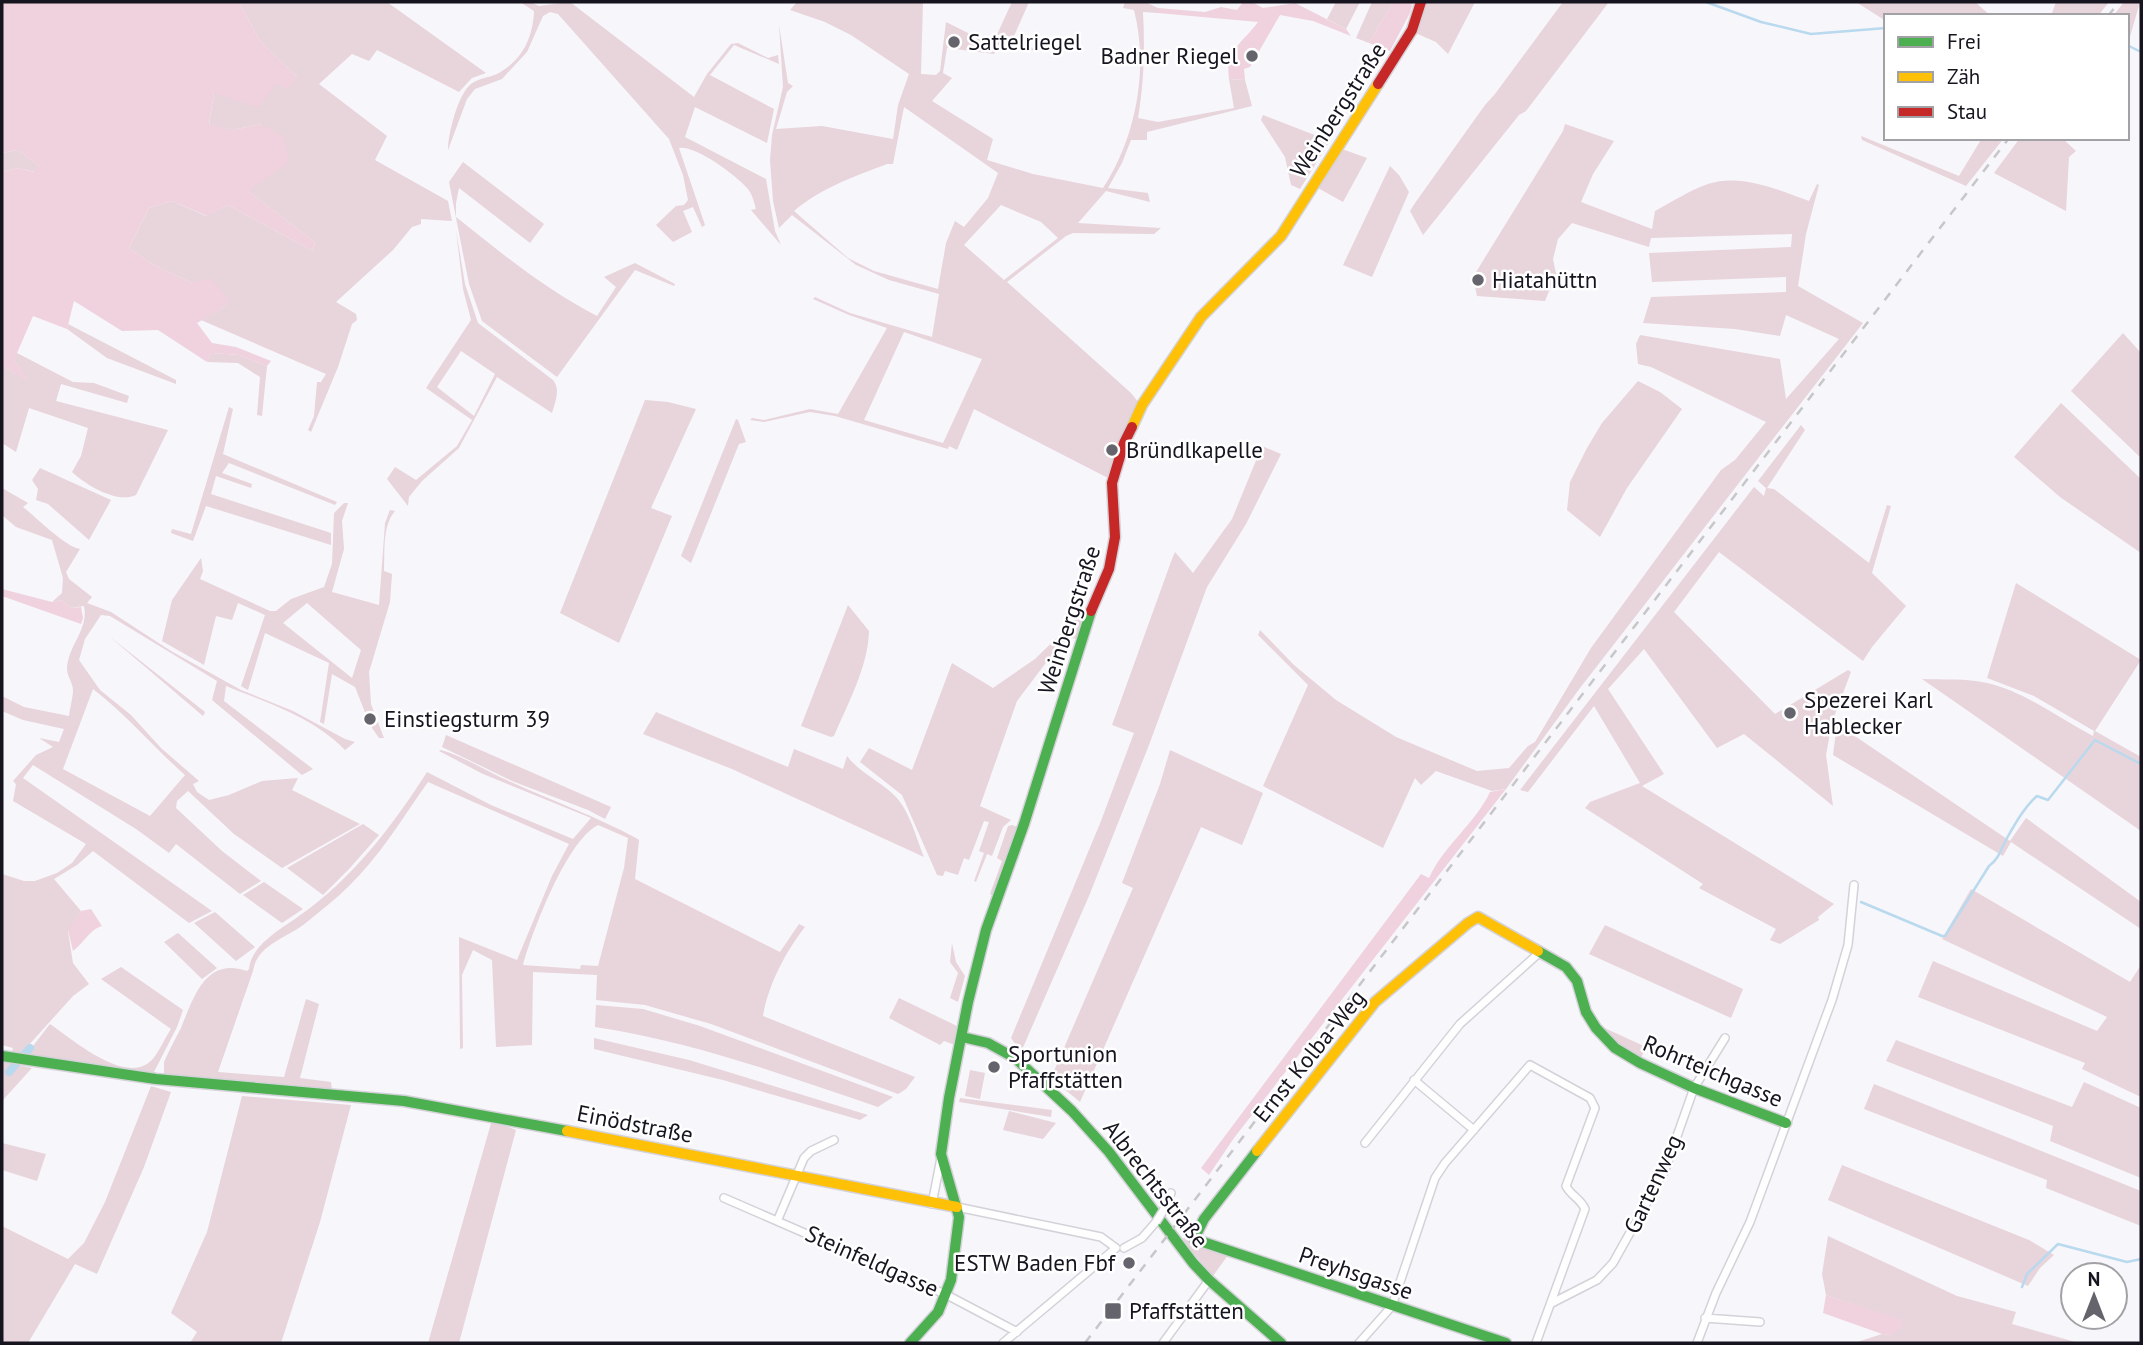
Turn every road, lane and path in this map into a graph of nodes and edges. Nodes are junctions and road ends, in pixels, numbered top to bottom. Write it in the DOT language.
graph roads {
  1 [pos="1421,2"];
  2 [pos="1854,885"];
  3 [pos="1478,917"];
  4 [pos="1539,953"];
  5 [pos="962,1037"];
  6 [pos="1725,1038"];
  7 [pos="2,1056"];
  8 [pos="1414,1080"];
  9 [pos="1694,1088"];
  10 [pos="1786,1123"];
  11 [pos="1474,1129"];
  12 [pos="834,1140"];
  13 [pos="1365,1143"];
  14 [pos="941,1154"];
  15 [pos="798,1176"];
  16 [pos="1171,1193"];
  17 [pos="724,1198"];
  18 [pos="932,1204"];
  19 [pos="957,1207"];
  20 [pos="778,1219"];
  21 [pos="1194,1239"];
  22 [pos="1124,1248"];
  23 [pos="1209,1280"];
  24 [pos="1557,1286"];
  25 [pos="1570,1293"];
  26 [pos="947,1295"];
  27 [pos="1551,1303"];
  28 [pos="1392,1306"];
  29 [pos="1706,1318"];
  30 [pos="1760,1322"];
  31 [pos="1017,1332"];
  32 [pos="910,1343"];
  33 [pos="1003,1343"];
  34 [pos="1163,1343"];
  35 [pos="1281,1343"];
  36 [pos="1359,1343"];
  37 [pos="1506,1343"];
  38 [pos="1536,1343"];
  39 [pos="1697,1343"];
  1 -- 5 [label="street, Weinbergstraße"];
  2 -- 10 [label="street"];
  3 -- 4 [label="street, Rohrteichgasse"];
  3 -- 21 [label="street, Ernst Kolba-Weg"];
  4 -- 8 [label="street"];
  4 -- 9 [label="street, Rohrteichgasse"];
  5 -- 14 [label="street, Weinbergstraße"];
  5 -- 23 [label="street, Albrechtsstraße"];
  6 -- 9 [label="street, Gartenweg"];
  7 -- 15 [label="street, Einödstraße"];
  8 -- 11 [label="street"];
  8 -- 13 [label="street"];
  9 -- 10 [label="street, Rohrteichgasse"];
  9 -- 25 [label="street, Gartenweg"];
  10 -- 29 [label="street"];
  11 -- 24 [label="street"];
  11 -- 28 [label="street"];
  12 -- 15 [label="street"];
  14 -- 18 [label="street"];
  14 -- 19 [label="street"];
  15 -- 18 [label="street, Einödstraße"];
  15 -- 20 [label="street"];
  16 -- 22 [label="street, bridge"];
  17 -- 20 [label="street, Steinfeldgasse"];
  18 -- 19 [label="street, Einödstraße"];
  19 -- 26 [label="street"];
  19 -- 31 [label="street, Einödstraße"];
  20 -- 26 [label="street, Steinfeldgasse"];
  21 -- 28 [label="street, Preyhsgasse"];
  23 -- 34 [label="street"];
  23 -- 35 [label="street, Albrechtsstraße"];
  24 -- 25 [label="street"];
  24 -- 27 [label="street"];
  25 -- 27 [label="street, Gartenweg"];
  26 -- 31 [label="street, Steinfeldgasse"];
  26 -- 32 [label="street"];
  27 -- 38 [label="street"];
  28 -- 36 [label="street"];
  28 -- 37 [label="street, Preyhsgasse"];
  29 -- 30 [label="street"];
  29 -- 39 [label="street"];
  31 -- 33 [label="street"];
}
